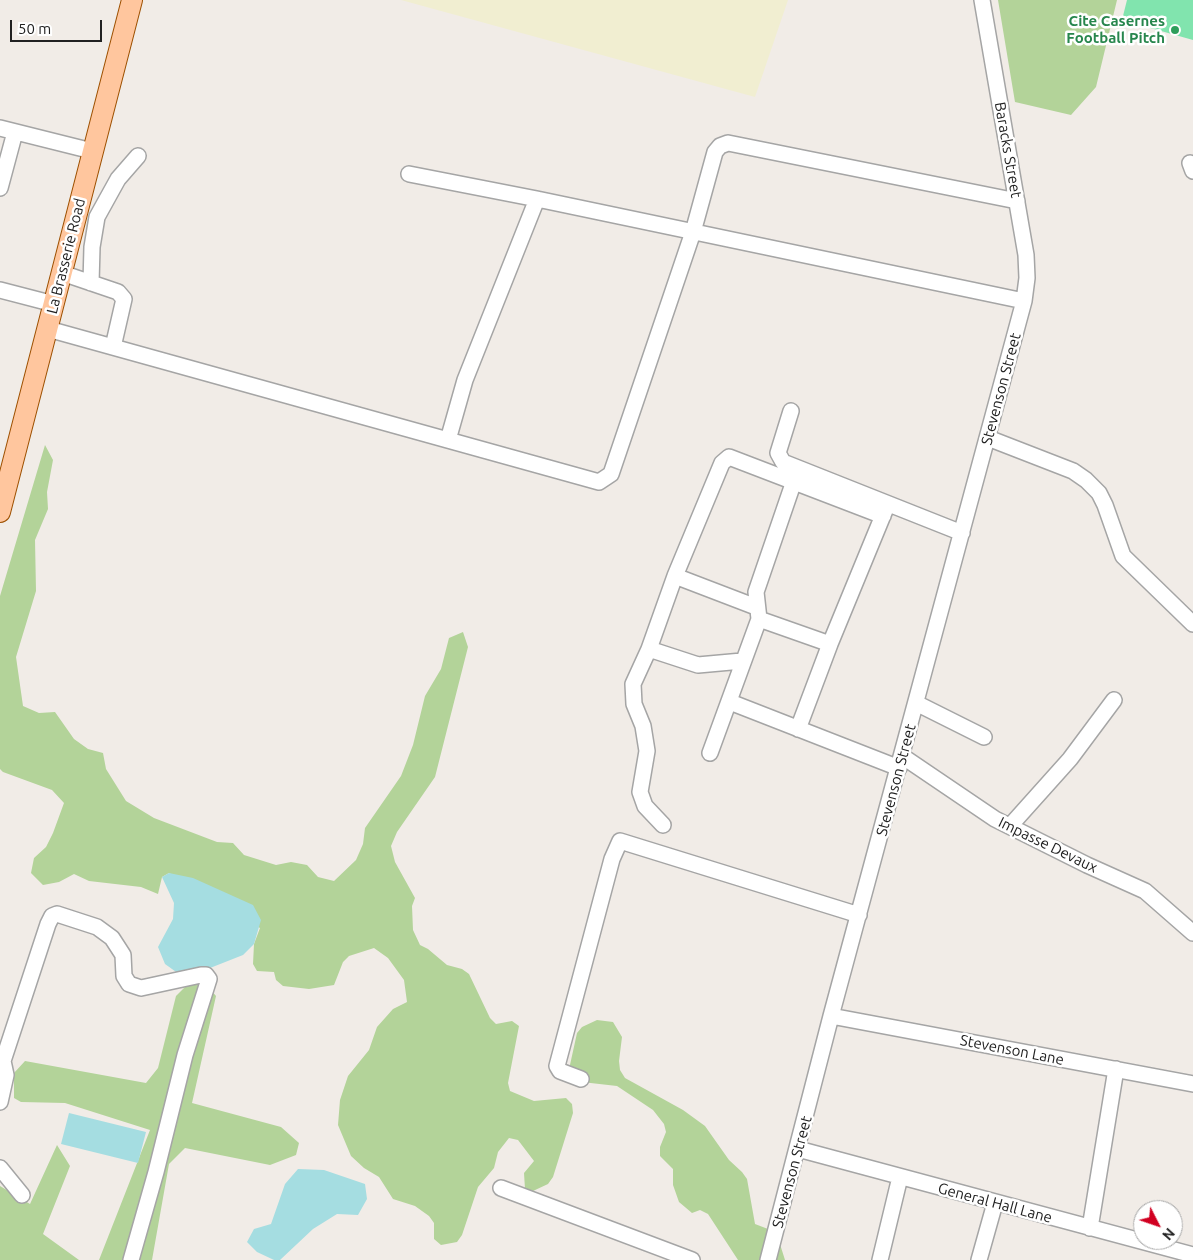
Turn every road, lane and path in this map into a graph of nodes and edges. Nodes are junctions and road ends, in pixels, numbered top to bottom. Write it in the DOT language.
graph roads {
  1 [pos="132,0"];
  2 [pos="982,0"];
  3 [pos="0,128"];
  4 [pos="15,132"];
  5 [pos="92,151"];
  6 [pos="138,156"];
  7 [pos="3,166"];
  8 [pos="409,174"];
  9 [pos="0,188"];
  10 [pos="537,199"];
  11 [pos="1017,201"];
  12 [pos="693,232"];
  13 [pos="62,273"];
  14 [pos="91,283"];
  15 [pos="0,290"];
  16 [pos="1024,301"];
  17 [pos="54,304"];
  18 [pos="48,329"];
  19 [pos="113,347"];
  20 [pos="791,410"];
  21 [pos="988,438"];
  22 [pos="448,440"];
  23 [pos="794,480"];
  24 [pos="885,510"];
  25 [pos="0,512"];
  26 [pos="962,533"];
  27 [pos="675,576"];
  28 [pos="757,613"];
  29 [pos="1193,624"];
  30 [pos="830,644"];
  31 [pos="649,649"];
  32 [pos="742,661"];
  33 [pos="1114,700"];
  34 [pos="730,702"];
  35 [pos="916,704"];
  36 [pos="798,729"];
  37 [pos="984,737"];
  38 [pos="710,753"];
  39 [pos="901,762"];
  40 [pos="663,825"];
  41 [pos="1010,826"];
  42 [pos="859,915"];
  43 [pos="1193,934"];
  44 [pos="831,1016"];
  45 [pos="2,1061"];
  46 [pos="1116,1069"];
  47 [pos="581,1079"];
  48 [pos="1193,1084"];
  49 [pos="0,1102"];
  50 [pos="798,1149"];
  51 [pos="0,1168"];
  52 [pos="900,1177"];
  53 [pos="501,1188"];
  54 [pos="22,1195"];
  55 [pos="995,1204"];
  56 [pos="1090,1228"];
  57 [pos="1193,1255"];
  58 [pos="131,1260"];
  59 [pos="692,1260"];
  60 [pos="768,1260"];
  61 [pos="880,1260"];
  62 [pos="979,1260"];
  1 -- 5 [label="main road, La Brasserie Road"];
  2 -- 11 [label="street, Baracks Street"];
  3 -- 4 [label="street"];
  4 -- 5 [label="street"];
  4 -- 7 [label="street"];
  5 -- 13 [label="main road, La Brasserie Road"];
  6 -- 14 [label="street"];
  7 -- 9 [label="street"];
  8 -- 10 [label="street"];
  10 -- 12 [label="street"];
  10 -- 22 [label="street"];
  11 -- 12 [label="street"];
  11 -- 16 [label="street, Baracks Street"];
  12 -- 16 [label="street"];
  12 -- 22 [label="street"];
  13 -- 14 [label="street"];
  13 -- 17 [label="main road, La Brasserie Road"];
  14 -- 19 [label="street"];
  15 -- 17 [label="street"];
  16 -- 21 [label="street, Stevenson Street"];
  17 -- 18 [label="main road, La Brasserie Road"];
  18 -- 19 [label="street"];
  18 -- 25 [label="main road, La Brasserie Road"];
  19 -- 22 [label="street"];
  20 -- 24 [label="street"];
  21 -- 26 [label="street, Stevenson Street"];
  21 -- 29 [label="street"];
  23 -- 24 [label="street"];
  23 -- 27 [label="street"];
  23 -- 28 [label="street"];
  24 -- 26 [label="street"];
  24 -- 30 [label="street"];
  26 -- 35 [label="street, Stevenson Street"];
  27 -- 28 [label="street"];
  27 -- 31 [label="street"];
  28 -- 30 [label="street"];
  28 -- 32 [label="street"];
  30 -- 36 [label="street"];
  31 -- 32 [label="street"];
  31 -- 40 [label="street"];
  32 -- 34 [label="street"];
  33 -- 41 [label="street"];
  34 -- 36 [label="street, Impasse Devaux"];
  34 -- 38 [label="street"];
  35 -- 37 [label="street"];
  35 -- 39 [label="street, Stevenson Street"];
  36 -- 39 [label="street, Impasse Devaux"];
  39 -- 41 [label="street, Impasse Devaux"];
  39 -- 42 [label="street, Stevenson Street"];
  41 -- 43 [label="street, Impasse Devaux"];
  42 -- 44 [label="street, Stevenson Street"];
  42 -- 47 [label="street"];
  44 -- 46 [label="street, Stevenson Lane"];
  44 -- 50 [label="street, Stevenson Street"];
  45 -- 49 [label="street"];
  45 -- 58 [label="street"];
  46 -- 48 [label="street, Stevenson Lane"];
  46 -- 56 [label="street"];
  50 -- 52 [label="street, General Hall Lane"];
  50 -- 60 [label="street, Stevenson Street"];
  51 -- 54 [label="street"];
  52 -- 55 [label="street, General Hall Lane"];
  52 -- 61 [label="street"];
  53 -- 59 [label="street"];
  55 -- 56 [label="street, General Hall Lane"];
  55 -- 62 [label="street"];
  56 -- 57 [label="street, General Hall Lane"];
}
